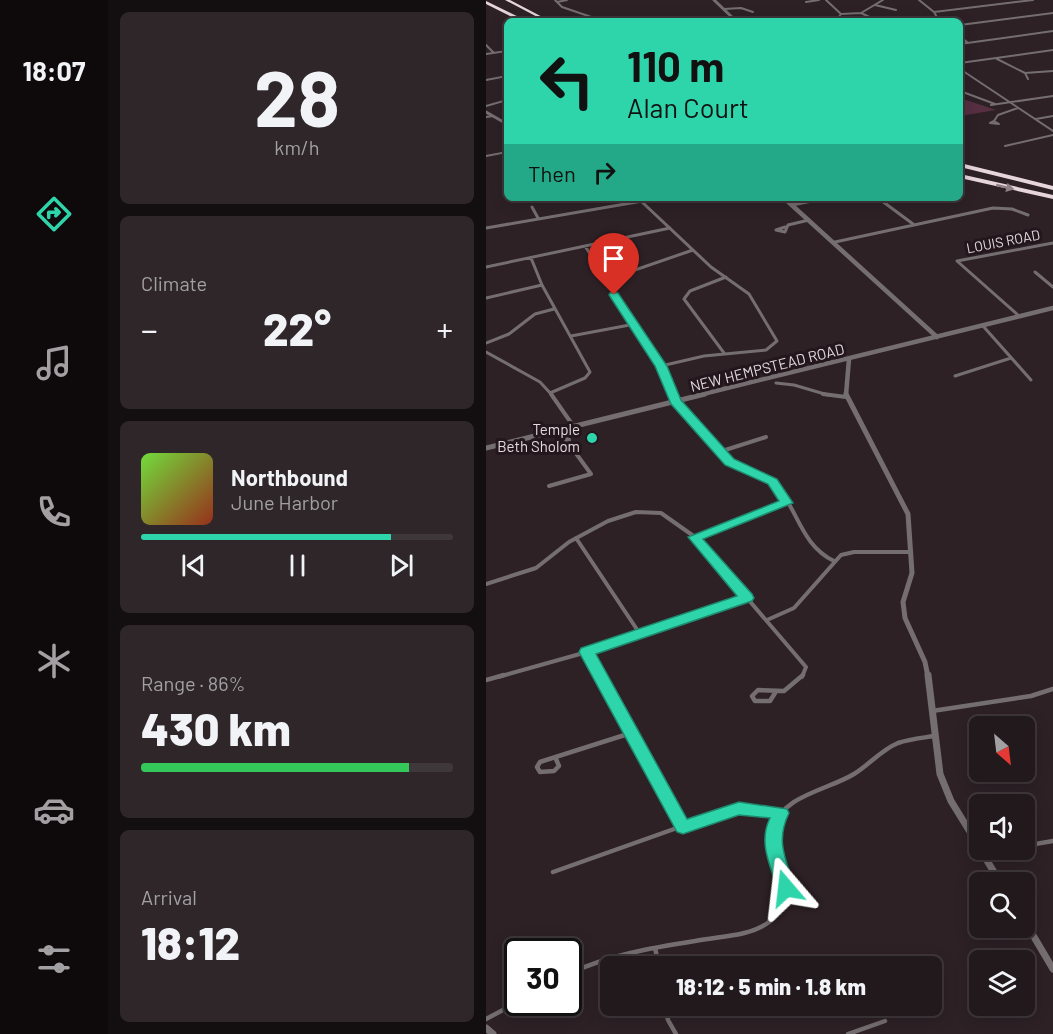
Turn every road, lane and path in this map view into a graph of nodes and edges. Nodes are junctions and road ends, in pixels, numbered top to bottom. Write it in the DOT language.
graph roads {
  1 [pos="507,0"];
  2 [pos="567,0"];
  3 [pos="714,0"];
  4 [pos="819,0"];
  5 [pos="826,0"];
  6 [pos="883,0"];
  7 [pos="919,0"];
  8 [pos="1033,0"];
  9 [pos="556,1"];
  10 [pos="486,2"];
  11 [pos="806,2"];
  12 [pos="874,5"];
  13 [pos="724,9"];
  14 [pos="896,10"];
  15 [pos="753,12"];
  16 [pos="934,12"];
  17 [pos="861,13"];
  18 [pos="1053,13"];
  19 [pos="841,14"];
  20 [pos="517,18"];
  21 [pos="542,18"];
  22 [pos="594,18"];
  23 [pos="732,18"];
  24 [pos="838,18"];
  25 [pos="872,18"];
  26 [pos="937,18"];
  27 [pos="963,25"];
  28 [pos="1053,31"];
  29 [pos="963,39"];
  30 [pos="968,43"];
  31 [pos="963,44"];
  32 [pos="486,45"];
  33 [pos="1053,50"];
  34 [pos="504,52"];
  35 [pos="495,53"];
  36 [pos="486,54"];
  37 [pos="996,58"];
  38 [pos="963,63"];
  39 [pos="963,71"];
  40 [pos="1053,71"];
  41 [pos="1025,73"];
  42 [pos="504,77"];
  43 [pos="1028,79"];
  44 [pos="486,80"];
  45 [pos="963,92"];
  46 [pos="1053,96"];
  47 [pos="504,101"];
  48 [pos="1008,102"];
  49 [pos="486,106"];
  50 [pos="1019,108"];
  51 [pos="486,112"];
  52 [pos="493,116"];
  53 [pos="1053,116"];
  54 [pos="486,117"];
  55 [pos="1035,119"];
  56 [pos="994,121"];
  57 [pos="504,122"];
  58 [pos="1053,133"];
  59 [pos="1005,146"];
  60 [pos="504,153"];
  61 [pos="486,156"];
  62 [pos="963,166"];
  63 [pos="963,177"];
  64 [pos="1053,188"];
  65 [pos="1053,197"];
  66 [pos="646,201"];
  67 [pos="787,201"];
  68 [pos="812,201"];
  69 [pos="642,202"];
  70 [pos="883,202"];
  71 [pos="792,205"];
  72 [pos="532,207"];
  73 [pos="1028,215"];
  74 [pos="538,218"];
  75 [pos="809,220"];
  76 [pos="914,225"];
  77 [pos="785,227"];
  78 [pos="486,228"];
  79 [pos="670,228"];
  80 [pos="836,242"];
  81 [pos="1053,243"];
  82 [pos="585,246"];
  83 [pos="694,250"];
  84 [pos="531,258"];
  85 [pos="486,267"];
  86 [pos="1035,272"];
  87 [pos="726,277"];
  88 [pos="603,281"];
  89 [pos="542,285"];
  90 [pos="1053,287"];
  91 [pos="486,298"];
  92 [pos="1053,308"];
  93 [pos="554,309"];
  94 [pos="1019,317"];
  95 [pos="635,324"];
  96 [pos="983,326"];
  97 [pos="571,336"];
  98 [pos="937,337"];
  99 [pos="486,343"];
  100 [pos="486,352"];
  101 [pos="724,354"];
  102 [pos="1011,358"];
  103 [pos="849,359"];
  104 [pos="661,366"];
  105 [pos="955,376"];
  106 [pos="1031,380"];
  107 [pos="776,383"];
  108 [pos="550,393"];
  109 [pos="846,397"];
  110 [pos="676,401"];
  111 [pos="571,427"];
  112 [pos="559,430"];
  113 [pos="766,437"];
  114 [pos="569,444"];
  115 [pos="486,448"];
  116 [pos="719,452"];
  117 [pos="549,486"];
  118 [pos="787,503"];
  119 [pos="695,537"];
  120 [pos="576,538"];
  121 [pos="909,552"];
  122 [pos="834,561"];
  123 [pos="486,584"];
  124 [pos="746,598"];
  125 [pos="767,620"];
  126 [pos="640,634"];
  127 [pos="587,652"];
  128 [pos="486,680"];
  129 [pos="1053,689"];
  130 [pos="775,693"];
  131 [pos="932,711"];
  132 [pos="631,733"];
  133 [pos="934,736"];
  134 [pos="555,759"];
  135 [pos="781,813"];
  136 [pos="683,827"];
  137 [pos="969,831"];
  138 [pos="1053,841"];
  139 [pos="1035,844"];
  140 [pos="552,872"];
  141 [pos="1035,937"];
  142 [pos="656,948"];
  143 [pos="657,956"];
  144 [pos="582,969"];
  145 [pos="1053,969"];
  146 [pos="504,1009"];
  147 [pos="667,1016"];
  148 [pos="486,1019"];
  149 [pos="885,1021"];
  150 [pos="486,1028"];
  151 [pos="493,1034"];
  152 [pos="676,1034"];
  153 [pos="848,1034"];
  1 -- 21 [label="highway"];
  2 -- 9 [label="street"];
  3 -- 13 [label="street"];
  4 -- 11 [label="street"];
  5 -- 19 [label="street"];
  6 -- 12 [label="street"];
  7 -- 16 [label="street"];
  8 -- 16 [label="street"];
  9 -- 22 [label="street"];
  10 -- 20 [label="highway"];
  12 -- 14 [label="street"];
  12 -- 17 [label="street"];
  13 -- 15 [label="street"];
  13 -- 23 [label="street"];
  16 -- 26 [label="street"];
  17 -- 19 [label="street"];
  17 -- 25 [label="street"];
  18 -- 27 [label="street"];
  19 -- 24 [label="street"];
  28 -- 30 [label="street"];
  29 -- 30 [label="street"];
  30 -- 31 [label="street"];
  32 -- 35 [label="street"];
  33 -- 37 [label="street"];
  34 -- 35 [label="street"];
  35 -- 36 [label="street"];
  37 -- 38 [label="street"];
  37 -- 41 [label="street"];
  39 -- 48 [label="street"];
  40 -- 41 [label="street"];
  41 -- 43 [label="street"];
  42 -- 44 [label="street"];
  45 -- 48 [label="street"];
  46 -- 48 [label="street"];
  47 -- 49 [label="street"];
  48 -- 50 [label="street"];
  50 -- 55 [label="street"];
  50 -- 56 [label="street"];
  51 -- 52 [label="street"];
  52 -- 54 [label="street"];
  52 -- 57 [label="street"];
  53 -- 55 [label="street"];
  55 -- 58 [label="street"];
  58 -- 59 [label="street"];
  60 -- 61 [label="street"];
  62 -- 64 [label="highway"];
  63 -- 65 [label="highway, one-way"];
  66 -- 69 [label="street"];
  67 -- 71 [label="street"];
  68 -- 71 [label="street"];
  69 -- 74 [label="street"];
  69 -- 79 [label="street"];
  70 -- 76 [label="street"];
  71 -- 75 [label="street"];
  72 -- 74 [label="street"];
  73 -- 76 [label="street"];
  74 -- 78 [label="street"];
  75 -- 77 [label="street"];
  75 -- 80 [label="street"];
  76 -- 80 [label="street"];
  79 -- 82 [label="street"];
  79 -- 83 [label="street"];
  80 -- 98 [label="street"];
  81 -- 94 [label="street, LOUIS ROAD"];
  82 -- 84 [label="street"];
  82 -- 88 [label="street"];
  83 -- 87 [label="street"];
  83 -- 88 [label="street"];
  84 -- 85 [label="street"];
  84 -- 89 [label="street"];
  86 -- 90 [label="street"];
  87 -- 101 [label="street"];
  87 -- 101 [label="street"];
  88 -- 95 [label="street"];
  89 -- 91 [label="street"];
  89 -- 93 [label="street"];
  92 -- 94 [label="street, NEW HEMPSTEAD ROAD"];
  93 -- 97 [label="street"];
  93 -- 99 [label="street"];
  94 -- 96 [label="street, NEW HEMPSTEAD ROAD"];
  95 -- 97 [label="street"];
  95 -- 104 [label="street"];
  96 -- 98 [label="street, NEW HEMPSTEAD ROAD"];
  96 -- 102 [label="street"];
  97 -- 108 [label="street"];
  98 -- 103 [label="street, NEW HEMPSTEAD ROAD"];
  100 -- 108 [label="street"];
  101 -- 104 [label="street"];
  102 -- 105 [label="street"];
  102 -- 106 [label="street"];
  103 -- 109 [label="street"];
  103 -- 110 [label="street, NEW HEMPSTEAD ROAD"];
  104 -- 110 [label="street"];
  107 -- 109 [label="street"];
  108 -- 111 [label="street"];
  109 -- 121 [label="street"];
  110 -- 111 [label="street, NEW HEMPSTEAD ROAD"];
  110 -- 116 [label="street"];
  111 -- 112 [label="street, NEW HEMPSTEAD ROAD"];
  111 -- 114 [label="street"];
  112 -- 114 [label="street"];
  112 -- 115 [label="street, NEW HEMPSTEAD ROAD"];
  113 -- 116 [label="street"];
  114 -- 117 [label="street"];
  116 -- 118 [label="street"];
  118 -- 119 [label="street"];
  118 -- 122 [label="street"];
  119 -- 120 [label="street"];
  119 -- 124 [label="street"];
  120 -- 123 [label="street"];
  120 -- 126 [label="street"];
  121 -- 122 [label="street"];
  121 -- 131 [label="street"];
  122 -- 125 [label="street"];
  124 -- 125 [label="street"];
  124 -- 126 [label="street"];
  125 -- 130 [label="street"];
  126 -- 127 [label="street"];
  127 -- 128 [label="street"];
  127 -- 132 [label="street"];
  129 -- 131 [label="street"];
  130 -- 130 [label="street"];
  131 -- 133 [label="street"];
  132 -- 134 [label="street"];
  132 -- 136 [label="street"];
  133 -- 135 [label="street"];
  133 -- 137 [label="street"];
  135 -- 136 [label="street"];
  135 -- 142 [label="street"];
  136 -- 140 [label="street"];
  138 -- 139 [label="street"];
  141 -- 145 [label="street"];
  142 -- 143 [label="street"];
  142 -- 144 [label="street"];
  146 -- 148 [label="street"];
  147 -- 152 [label="street"];
  149 -- 153 [label="street"];
  150 -- 151 [label="street"];
}
